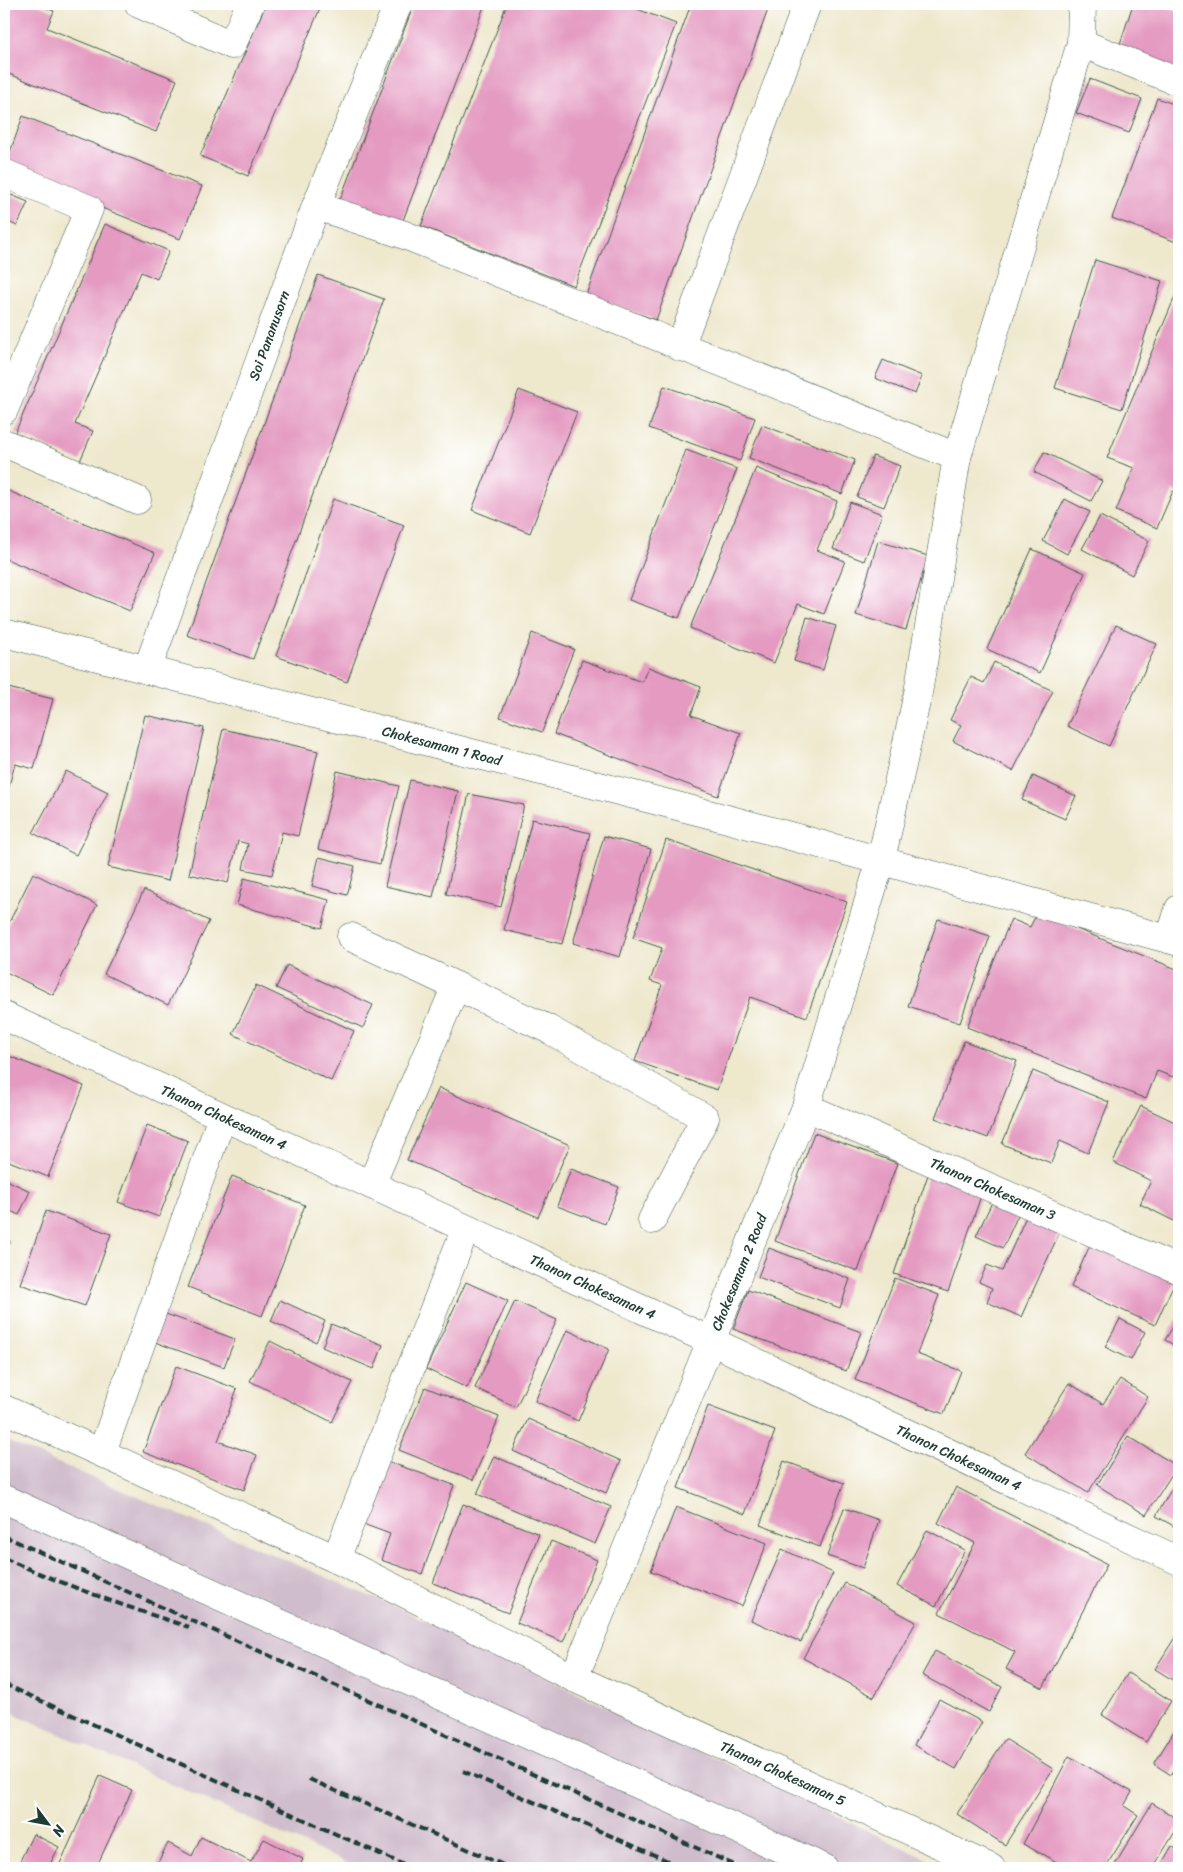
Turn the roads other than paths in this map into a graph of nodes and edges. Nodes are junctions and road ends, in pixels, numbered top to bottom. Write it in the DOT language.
graph roads {
  1 [pos="140,4"];
  2 [pos="250,4"];
  3 [pos="398,4"];
  4 [pos="807,4"];
  5 [pos="1082,4"];
  6 [pos="1081,43"];
  7 [pos="1179,82"];
  8 [pos="4,173"];
  9 [pos="316,206"];
  10 [pos="680,347"];
  11 [pos="4,410"];
  12 [pos="4,443"];
  13 [pos="957,457"];
  14 [pos="137,500"];
  15 [pos="4,633"];
  16 [pos="147,670"];
  17 [pos="881,860"];
  18 [pos="1179,909"];
  19 [pos="351,937"];
  20 [pos="1174,941"];
  21 [pos="456,986"];
  22 [pos="4,1016"];
  23 [pos="806,1107"];
  24 [pos="222,1117"];
  25 [pos="371,1185"];
  26 [pos="652,1220"];
  27 [pos="465,1230"];
  28 [pos="1179,1270"];
  29 [pos="711,1341"];
  30 [pos="4,1409"];
  31 [pos="102,1452"];
  32 [pos="4,1499"];
  33 [pos="336,1559"];
  34 [pos="1179,1561"];
  35 [pos="574,1678"];
  36 [pos="824,1868"];
  37 [pos="992,1868"];
  1 -- 2 [label="street"];
  3 -- 9 [label="street, Soi Pananusorn"];
  4 -- 10 [label="street"];
  5 -- 6 [label="street, Chokesamam 2 Road"];
  6 -- 7 [label="street"];
  6 -- 13 [label="street, Chokesamam 2 Road"];
  8 -- 11 [label="street"];
  9 -- 10 [label="street"];
  9 -- 16 [label="street, Soi Pananusorn"];
  10 -- 13 [label="street"];
  12 -- 14 [label="street"];
  13 -- 17 [label="street, Chokesamam 2 Road"];
  15 -- 16 [label="street, Chokesamam 1 Road"];
  16 -- 17 [label="street, Chokesamam 1 Road"];
  17 -- 20 [label="street, Chokesamam 1 Road"];
  17 -- 23 [label="street, Chokesamam 2 Road"];
  18 -- 20 [label="street"];
  19 -- 21 [label="street"];
  21 -- 25 [label="street"];
  21 -- 26 [label="street"];
  22 -- 24 [label="street, Thanon Chokesaman 4"];
  23 -- 28 [label="street, Thanon Chokesaman 3"];
  23 -- 29 [label="street, Chokesamam 2 Road"];
  24 -- 25 [label="street, Thanon Chokesaman 4"];
  24 -- 31 [label="street"];
  25 -- 27 [label="street, Thanon Chokesaman 4"];
  27 -- 29 [label="street, Thanon Chokesaman 4"];
  27 -- 33 [label="street"];
  29 -- 34 [label="street, Thanon Chokesaman 4"];
  29 -- 35 [label="street, Chokesamam 2 Road"];
  30 -- 31 [label="street, Thanon Chokesaman 5"];
  31 -- 33 [label="street, Thanon Chokesaman 5"];
  32 -- 36 [label="street"];
  33 -- 35 [label="street, Thanon Chokesaman 5"];
  35 -- 37 [label="street, Thanon Chokesaman 5"];
}
